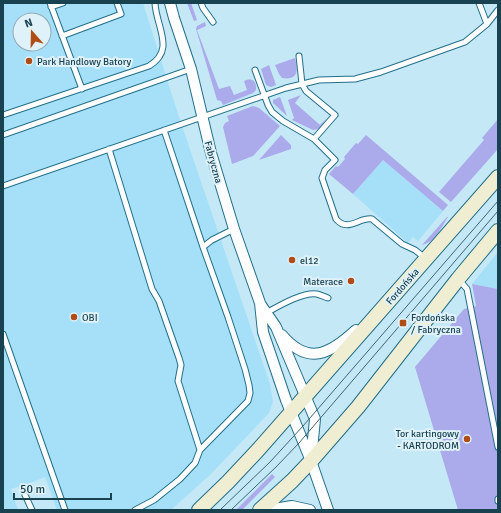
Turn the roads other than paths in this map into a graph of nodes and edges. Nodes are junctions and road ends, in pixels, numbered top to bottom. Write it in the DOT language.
graph roads {
  1 [pos="63,3"];
  2 [pos="117,3"];
  3 [pos="154,3"];
  4 [pos="165,3"];
  5 [pos="170,3"];
  6 [pos="201,3"];
  7 [pos="479,3"];
  8 [pos="51,5"];
  9 [pos="498,10"];
  10 [pos="174,18"];
  11 [pos="213,22"];
  12 [pos="487,24"];
  13 [pos="62,36"];
  14 [pos="299,56"];
  15 [pos="191,69"];
  16 [pos="255,70"];
  17 [pos="302,84"];
  18 [pos="82,89"];
  19 [pos="264,96"];
  20 [pos="3,115"];
  21 [pos="203,117"];
  22 [pos="164,130"];
  23 [pos="3,135"];
  24 [pos="314,139"];
  25 [pos="109,149"];
  26 [pos="498,177"];
  27 [pos="3,186"];
  28 [pos="234,229"];
  29 [pos="498,231"];
  30 [pos="202,247"];
  31 [pos="426,258"];
  32 [pos="458,279"];
  33 [pos="328,298"];
  34 [pos="260,303"];
  35 [pos="385,305"];
  36 [pos="266,313"];
  37 [pos="276,327"];
  38 [pos="3,334"];
  39 [pos="305,396"];
  40 [pos="291,413"];
  41 [pos="498,447"];
  42 [pos="200,450"];
  43 [pos="311,461"];
  44 [pos="25,495"];
  45 [pos="32,510"];
  46 [pos="64,510"];
  47 [pos="135,510"];
  48 [pos="199,510"];
  49 [pos="260,510"];
  50 [pos="268,510"];
  51 [pos="310,510"];
  52 [pos="328,510"];
  1 -- 8 [label="lane"];
  2 -- 13 [label="lane"];
  3 -- 18 [label="lane"];
  4 -- 10 [label="street, Fabryczna"];
  5 -- 10 [label="street, Fabryczna"];
  6 -- 11 [label="lane"];
  7 -- 12 [label="lane"];
  8 -- 13 [label="lane"];
  9 -- 12 [label="lane"];
  10 -- 15 [label="street, Fabryczna"];
  12 -- 17 [label="lane"];
  13 -- 18 [label="lane"];
  14 -- 17 [label="lane"];
  15 -- 21 [label="street, Fabryczna"];
  15 -- 23 [label="lane"];
  16 -- 19 [label="lane"];
  17 -- 19 [label="lane"];
  17 -- 24 [label="lane"];
  18 -- 20 [label="lane"];
  19 -- 21 [label="lane"];
  19 -- 24 [label="lane"];
  21 -- 22 [label="lane"];
  21 -- 28 [label="street, Fabryczna"];
  22 -- 25 [label="lane"];
  22 -- 30 [label="lane"];
  24 -- 31 [label="lane"];
  25 -- 27 [label="lane"];
  25 -- 42 [label="lane"];
  26 -- 31 [label="main road, Fordońska"];
  28 -- 30 [label="lane"];
  28 -- 34 [label="street, Fabryczna"];
  29 -- 32 [label="main road"];
  30 -- 42 [label="lane"];
  31 -- 35 [label="main road, Fordońska"];
  32 -- 41 [label="lane"];
  32 -- 43 [label="main road"];
  33 -- 36 [label="lane"];
  34 -- 36 [label="street, Fabryczna"];
  34 -- 40 [label="street, Fabryczna"];
  35 -- 37 [label="street"];
  35 -- 39 [label="main road, Fordońska"];
  36 -- 37 [label="street, Fabryczna"];
  37 -- 39 [label="street, Fabryczna"];
  38 -- 46 [label="lane"];
  39 -- 40 [label="main road, Fordońska"];
  39 -- 43 [label="street, Fabryczna"];
  40 -- 43 [label="street, Fabryczna"];
  40 -- 48 [label="main road, Fordońska"];
  42 -- 47 [label="lane"];
  43 -- 49 [label="main road"];
  43 -- 52 [label="street, Fabryczna"];
  44 -- 45 [label="lane"];
  50 -- 51 [label="street"];
}
